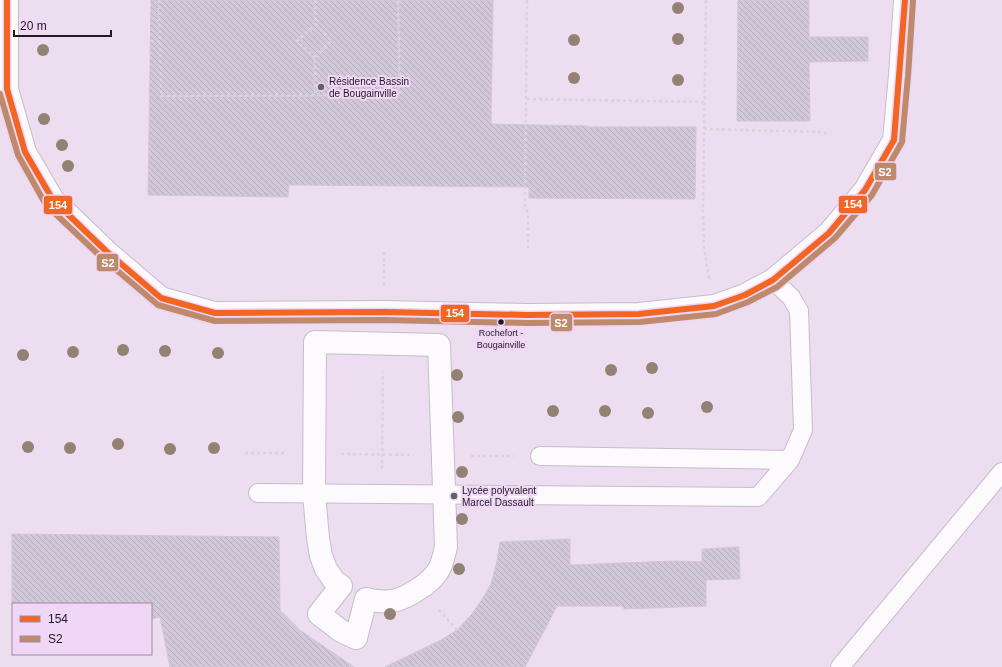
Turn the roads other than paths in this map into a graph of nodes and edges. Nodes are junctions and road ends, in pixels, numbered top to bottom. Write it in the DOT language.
graph roads {
  1 [pos="7,0"];
  2 [pos="905,0"];
  3 [pos="773,280"];
  4 [pos="540,456"];
  5 [pos="790,460"];
  6 [pos="1002,472"];
  7 [pos="258,493"];
  8 [pos="314,494"];
  9 [pos="444,495"];
  10 [pos="840,667"];
  1 -- 3 [label="street"];
  2 -- 3 [label="street"];
  3 -- 5 [label="lane"];
  4 -- 5 [label="lane"];
  5 -- 9 [label="lane"];
  6 -- 10 [label="lane"];
  7 -- 8 [label="lane"];
  8 -- 9 [label="lane"];
  8 -- 9 [label="street"];
  8 -- 9 [label="street"];
}
